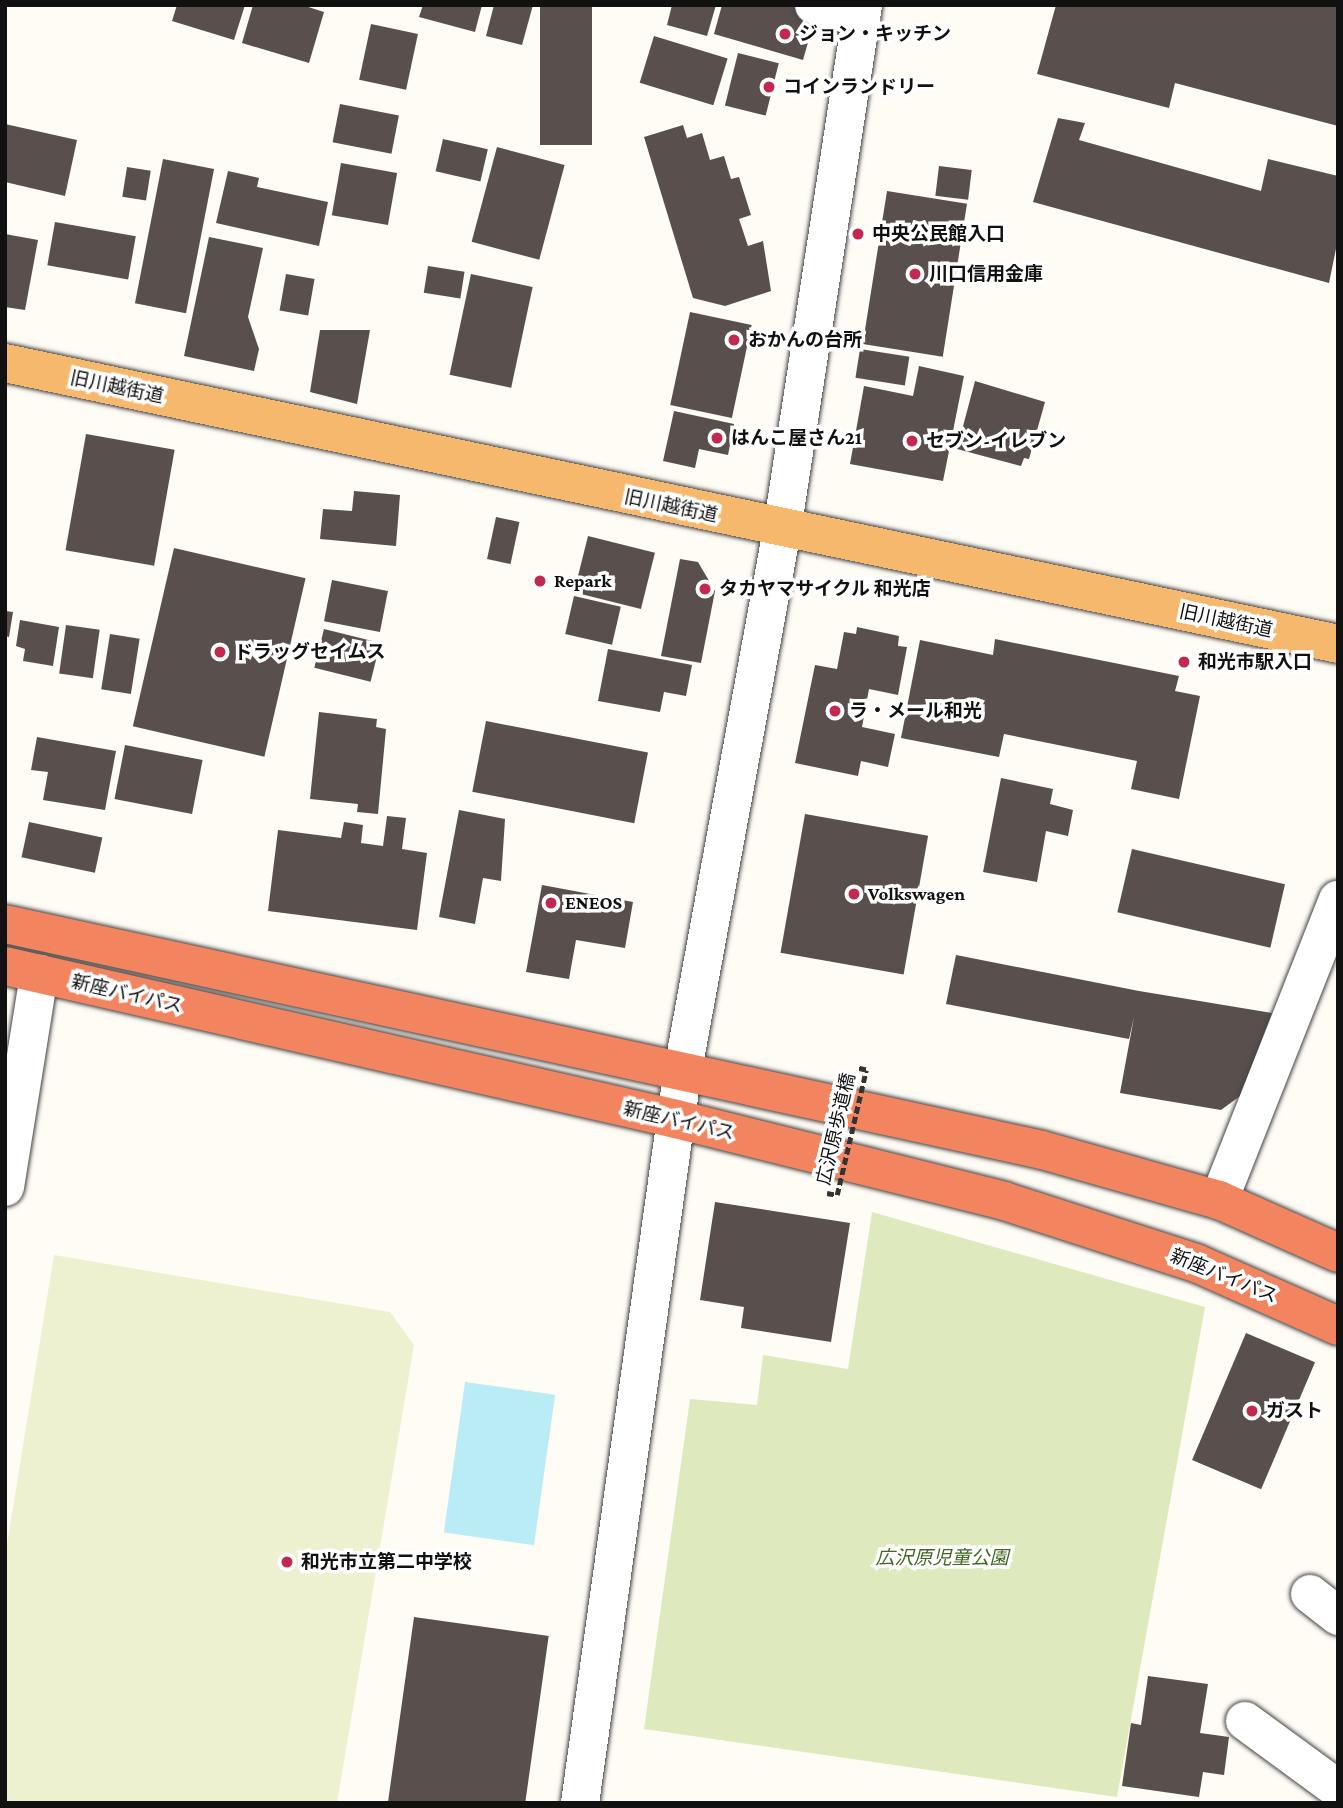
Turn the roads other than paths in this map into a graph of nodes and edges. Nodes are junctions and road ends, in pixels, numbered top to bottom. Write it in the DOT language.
graph roads {
  1 [pos="814,5"];
  2 [pos="862,12"];
  3 [pos="5,363"];
  4 [pos="782,530"];
  5 [pos="1338,645"];
  6 [pos="1338,901"];
  7 [pos="5,924"];
  8 [pos="22,970"];
  9 [pos="682,1075"];
  10 [pos="676,1119"];
  11 [pos="5,1187"];
  12 [pos="1219,1200"];
  13 [pos="1338,1253"];
  14 [pos="1338,1326"];
  15 [pos="1245,1721"];
  16 [pos="1338,1789"];
  17 [pos="580,1803"];
  1 -- 2 [label="street"];
  2 -- 4 [label="street"];
  3 -- 4 [label="main road, 旧川越街道"];
  4 -- 5 [label="main road, 旧川越街道"];
  4 -- 9 [label="street"];
  6 -- 12 [label="street"];
  7 -- 9 [label="highway"];
  8 -- 10 [label="highway, 新座バイパス"];
  8 -- 11 [label="street"];
  9 -- 10 [label="street"];
  9 -- 12 [label="highway"];
  10 -- 14 [label="highway, 新座バイパス"];
  10 -- 17 [label="street"];
  12 -- 13 [label="highway"];
  15 -- 16 [label="street"];
}
